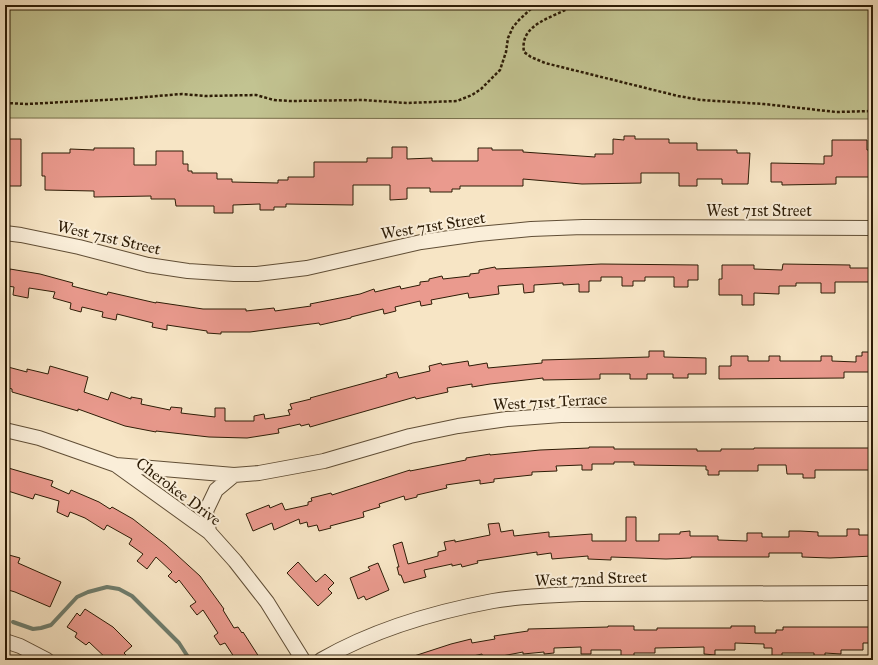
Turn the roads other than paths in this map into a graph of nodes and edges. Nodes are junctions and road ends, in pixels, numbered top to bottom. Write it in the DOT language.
graph roads {
  1 [pos="873,228"];
  2 [pos="5,233"];
  3 [pos="873,414"];
  4 [pos="5,430"];
  5 [pos="116,465"];
  6 [pos="234,475"];
  7 [pos="209,532"];
  8 [pos="873,593"];
  9 [pos="5,640"];
  10 [pos="47,660"];
  11 [pos="303,660"];
  12 [pos="321,660"];
  1 -- 2 [label="street, West 71st Street"];
  3 -- 6 [label="street, West 71st Terrace"];
  4 -- 5 [label="street, Cherokee Drive"];
  5 -- 6 [label="street, West 71st Terrace"];
  5 -- 7 [label="street, Cherokee Drive"];
  6 -- 7 [label="street"];
  7 -- 11 [label="street, Cherokee Drive"];
  8 -- 12 [label="street, West 72nd Street"];
  9 -- 10 [label="street"];
}
